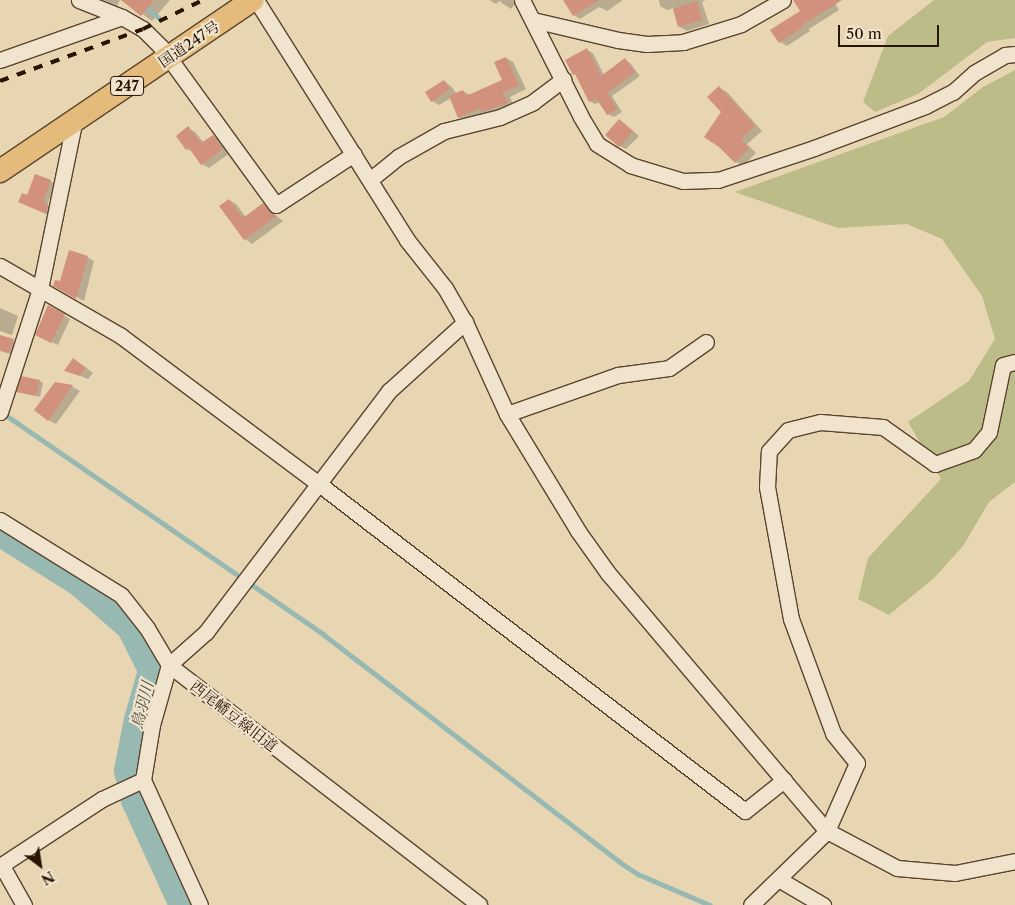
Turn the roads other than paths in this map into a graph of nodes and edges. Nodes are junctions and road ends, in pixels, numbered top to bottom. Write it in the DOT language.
graph roads {
  1 [pos="80,0"];
  2 [pos="255,0"];
  3 [pos="522,0"];
  4 [pos="782,0"];
  5 [pos="122,17"];
  6 [pos="533,20"];
  7 [pos="1015,54"];
  8 [pos="168,58"];
  9 [pos="0,60"];
  10 [pos="563,79"];
  11 [pos="75,119"];
  12 [pos="354,154"];
  13 [pos="0,171"];
  14 [pos="371,179"];
  15 [pos="0,266"];
  16 [pos="40,289"];
  17 [pos="465,322"];
  18 [pos="706,342"];
  19 [pos="1015,362"];
  20 [pos="2,406"];
  21 [pos="507,414"];
  22 [pos="319,484"];
  23 [pos="0,520"];
  24 [pos="169,665"];
  25 [pos="143,780"];
  26 [pos="784,780"];
  27 [pos="827,831"];
  28 [pos="1015,862"];
  29 [pos="1,866"];
  30 [pos="780,880"];
  31 [pos="24,905"];
  32 [pos="200,905"];
  33 [pos="479,905"];
  34 [pos="751,905"];
  35 [pos="823,905"];
  1 -- 5 [label="street"];
  2 -- 8 [label="highway, 国道247号 / 247"];
  2 -- 12 [label="street"];
  3 -- 6 [label="street"];
  4 -- 6 [label="street"];
  5 -- 8 [label="street"];
  5 -- 9 [label="street"];
  6 -- 10 [label="street"];
  7 -- 10 [label="street"];
  8 -- 11 [label="highway, 国道247号 / 247"];
  8 -- 12 [label="street"];
  10 -- 14 [label="street"];
  11 -- 13 [label="highway, 国道247号 / 247"];
  11 -- 16 [label="street"];
  12 -- 14 [label="street"];
  14 -- 17 [label="street"];
  15 -- 16 [label="street"];
  16 -- 20 [label="street"];
  16 -- 22 [label="street"];
  17 -- 21 [label="street"];
  17 -- 22 [label="street"];
  18 -- 21 [label="street"];
  19 -- 27 [label="street"];
  21 -- 26 [label="street"];
  22 -- 24 [label="street"];
  22 -- 26 [label="street"];
  23 -- 24 [label="street, 西尾幡豆線旧道"];
  24 -- 25 [label="street"];
  24 -- 33 [label="street, 西尾幡豆線旧道"];
  25 -- 29 [label="street"];
  25 -- 32 [label="street"];
  26 -- 27 [label="street"];
  27 -- 28 [label="street"];
  27 -- 30 [label="street"];
  29 -- 31 [label="street"];
  30 -- 34 [label="street"];
  30 -- 35 [label="street"];
}
